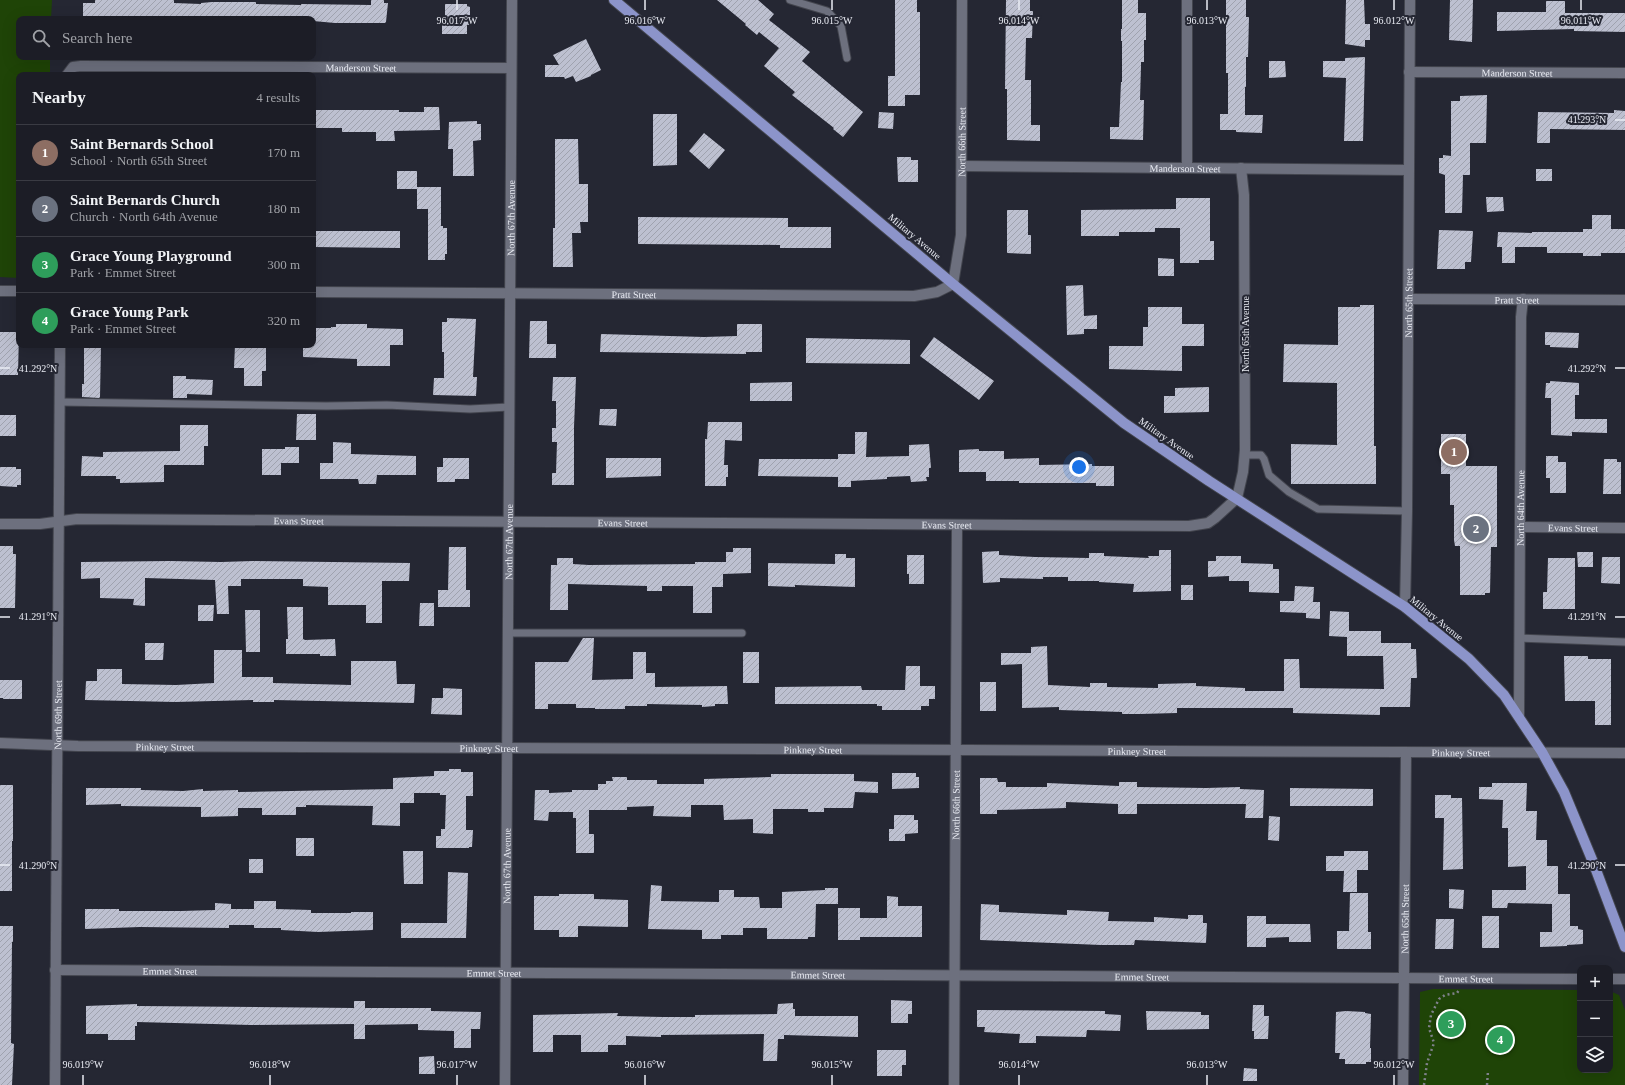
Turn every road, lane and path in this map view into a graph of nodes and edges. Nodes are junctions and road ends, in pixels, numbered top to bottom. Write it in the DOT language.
graph roads {
  1 [pos="512,0"];
  2 [pos="614,0"];
  3 [pos="790,0"];
  4 [pos="962,0"];
  5 [pos="1187,0"];
  6 [pos="1410,0"];
  7 [pos="847,58"];
  8 [pos="511,68"];
  9 [pos="69,72"];
  10 [pos="1409,72"];
  11 [pos="1625,73"];
  12 [pos="962,166"];
  13 [pos="1188,168"];
  14 [pos="1241,168"];
  15 [pos="1409,170"];
  16 [pos="953,284"];
  17 [pos="0,291"];
  18 [pos="16,291"];
  19 [pos="316,292"];
  20 [pos="510,294"];
  21 [pos="1409,299"];
  22 [pos="1523,299"];
  23 [pos="1625,300"];
  24 [pos="60,348"];
  25 [pos="59,402"];
  26 [pos="509,407"];
  27 [pos="1245,454"];
  28 [pos="1237,498"];
  29 [pos="1407,511"];
  30 [pos="58,522"];
  31 [pos="508,522"];
  32 [pos="0,524"];
  33 [pos="957,525"];
  34 [pos="1521,527"];
  35 [pos="1625,528"];
  36 [pos="1405,607"];
  37 [pos="508,633"];
  38 [pos="742,633"];
  39 [pos="1520,638"];
  40 [pos="1625,642"];
  41 [pos="1518,716"];
  42 [pos="0,743"];
  43 [pos="57,744"];
  44 [pos="507,748"];
  45 [pos="957,750"];
  46 [pos="1542,752"];
  47 [pos="1406,753"];
  48 [pos="1625,753"];
  49 [pos="1625,947"];
  50 [pos="55,970"];
  51 [pos="506,973"];
  52 [pos="955,974"];
  53 [pos="1404,978"];
  54 [pos="1577,979"];
  55 [pos="1613,979"];
  56 [pos="1625,979"];
  57 [pos="1459,987"];
  58 [pos="1488,1071"];
  59 [pos="55,1085"];
  60 [pos="505,1085"];
  61 [pos="954,1085"];
  62 [pos="1403,1085"];
  63 [pos="1424,1085"];
  64 [pos="1487,1085"];
  1 -- 8 [label="street, North 67th Avenue"];
  2 -- 16 [label="main road, Military Avenue"];
  3 -- 7 [label="lane"];
  4 -- 12 [label="street, North 66th Street"];
  5 -- 13 [label="street"];
  6 -- 10 [label="street, North 65th Street"];
  8 -- 9 [label="street, Manderson Street"];
  8 -- 20 [label="street, North 67th Avenue"];
  10 -- 11 [label="street, Manderson Street"];
  10 -- 15 [label="street, North 65th Street"];
  12 -- 13 [label="street, Manderson Street"];
  12 -- 16 [label="street, North 66th Street"];
  13 -- 14 [label="street, Manderson Street"];
  14 -- 15 [label="street, Manderson Street"];
  14 -- 27 [label="street, North 65th Avenue"];
  15 -- 21 [label="street, North 65th Street"];
  16 -- 20 [label="street, Pratt Street"];
  16 -- 28 [label="main road, Military Avenue"];
  17 -- 18 [label="street"];
  19 -- 20 [label="street, Pratt Street"];
  20 -- 26 [label="street, North 67th Avenue"];
  21 -- 22 [label="street, Pratt Street"];
  21 -- 29 [label="street, North 65th Street"];
  22 -- 23 [label="street, Pratt Street"];
  22 -- 34 [label="street, North 64th Avenue"];
  24 -- 25 [label="street, North 69th Street"];
  25 -- 26 [label="lane"];
  25 -- 30 [label="street, North 69th Street"];
  26 -- 31 [label="street, North 67th Avenue"];
  27 -- 28 [label="street, North 65th Avenue"];
  27 -- 29 [label="lane"];
  28 -- 33 [label="street, Evans Street"];
  28 -- 36 [label="main road, Military Avenue"];
  29 -- 36 [label="street, North 65th Street"];
  30 -- 31 [label="street, Evans Street"];
  30 -- 32 [label="street, Evans Street"];
  30 -- 43 [label="street, North 69th Street"];
  31 -- 33 [label="street, Evans Street"];
  31 -- 37 [label="street, North 67th Avenue"];
  33 -- 45 [label="street, North 66th Street"];
  34 -- 35 [label="street, Evans Street"];
  34 -- 39 [label="street, North 64th Avenue"];
  36 -- 41 [label="main road, Military Avenue"];
  37 -- 38 [label="lane"];
  37 -- 44 [label="street, North 67th Avenue"];
  39 -- 40 [label="lane"];
  39 -- 41 [label="street, North 64th Avenue"];
  41 -- 46 [label="main road, Military Avenue"];
  42 -- 43 [label="street, Pinkney Street"];
  43 -- 44 [label="street, Pinkney Street"];
  43 -- 50 [label="street, North 69th Street"];
  44 -- 45 [label="street, Pinkney Street"];
  44 -- 51 [label="street, North 67th Avenue"];
  45 -- 47 [label="street, Pinkney Street"];
  45 -- 52 [label="street, North 66th Street"];
  46 -- 47 [label="street, Pinkney Street"];
  46 -- 48 [label="street, Pinkney Street"];
  46 -- 49 [label="main road, Military Avenue"];
  47 -- 53 [label="street, North 65th Street"];
  50 -- 51 [label="street, Emmet Street"];
  50 -- 59 [label="street, North 69th Street"];
  51 -- 52 [label="street, Emmet Street"];
  51 -- 60 [label="street, North 67th Avenue"];
  52 -- 53 [label="street, Emmet Street"];
  52 -- 61 [label="street, North 66th Street"];
  53 -- 54 [label="street, Emmet Street"];
  53 -- 62 [label="street, North 65th Street"];
  55 -- 56 [label="street"];
  57 -- 63 [label="path"];
  58 -- 64 [label="path"];
}
